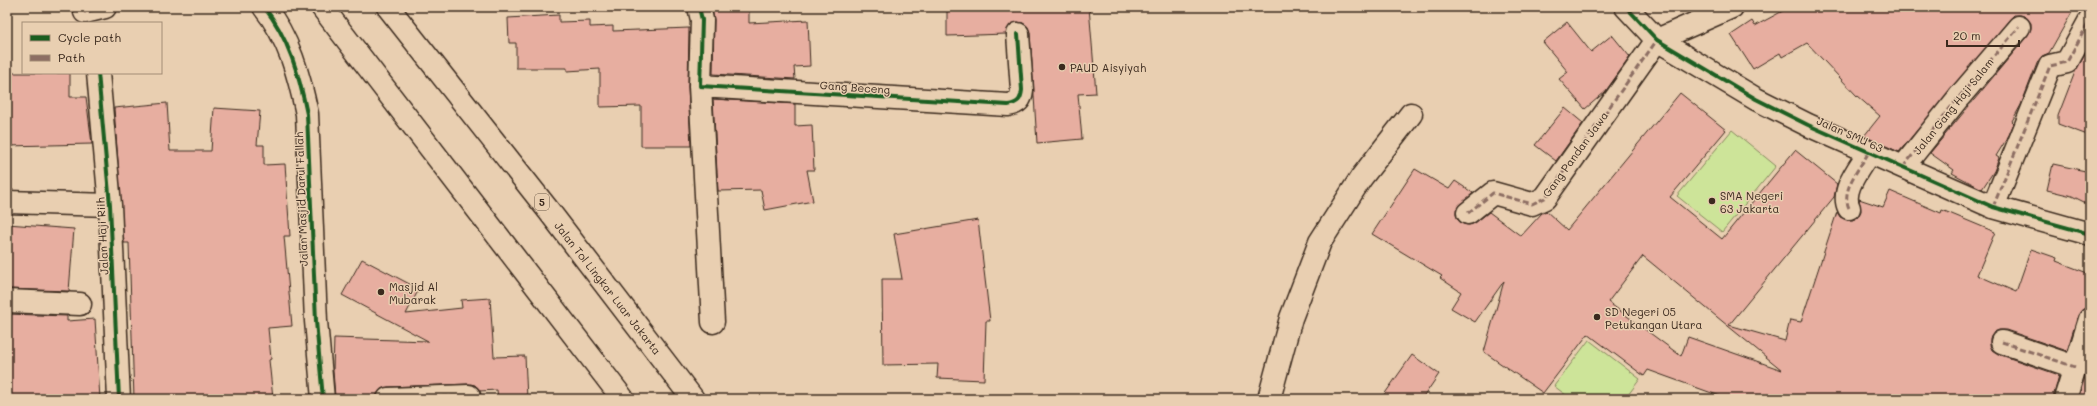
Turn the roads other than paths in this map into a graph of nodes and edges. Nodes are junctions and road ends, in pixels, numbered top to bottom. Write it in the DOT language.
graph roads {
  1 [pos="264,7"];
  2 [pos="322,7"];
  3 [pos="388,7"];
  4 [pos="699,7"];
  5 [pos="1626,7"];
  6 [pos="1732,7"];
  7 [pos="2090,20"];
  8 [pos="2019,27"];
  9 [pos="1018,34"];
  10 [pos="1657,40"];
  11 [pos="98,74"];
  12 [pos="700,86"];
  13 [pos="1411,114"];
  14 [pos="1869,152"];
  15 [pos="1903,167"];
  16 [pos="7,202"];
  17 [pos="110,205"];
  18 [pos="1992,207"];
  19 [pos="1849,208"];
  20 [pos="1468,213"];
  21 [pos="2090,234"];
  22 [pos="7,301"];
  23 [pos="80,304"];
  24 [pos="2090,319"];
  25 [pos="713,322"];
  26 [pos="2002,342"];
  27 [pos="2075,367"];
  28 [pos="469,396"];
  29 [pos="119,399"];
  30 [pos="323,399"];
  31 [pos="388,399"];
  32 [pos="623,399"];
  33 [pos="693,399"];
  34 [pos="1269,399"];
  35 [pos="2065,399"];
  1 -- 30 [label="main road, Jalan Masjid Darul Fallah"];
  2 -- 32 [label="main road"];
  3 -- 33 [label="main road, Jalan Tol Lingkar Luar Jakarta / 5"];
  4 -- 12 [label="main road"];
  5 -- 10 [label="main road, Jalan SMU 63"];
  6 -- 10 [label="main road"];
  7 -- 18 [label="main road"];
  8 -- 15 [label="main road, Jalan Gang Haji Salam"];
  9 -- 12 [label="main road, Gang Beceng"];
  10 -- 14 [label="main road, Jalan SMU 63"];
  10 -- 20 [label="main road, Gang Pandan Jawa"];
  11 -- 17 [label="main road, Jalan Haji Riih"];
  12 -- 25 [label="main road"];
  13 -- 34 [label="main road"];
  14 -- 15 [label="main road, Jalan SMU 63"];
  14 -- 19 [label="main road"];
  15 -- 18 [label="main road, Jalan SMU 63"];
  16 -- 17 [label="main road"];
  17 -- 29 [label="main road, Jalan Haji Riih"];
  18 -- 21 [label="main road, Jalan SMU 63"];
  22 -- 23 [label="main road"];
  24 -- 27 [label="main road"];
  26 -- 27 [label="main road"];
  27 -- 35 [label="main road"];
  28 -- 31 [label="main road"];
}
